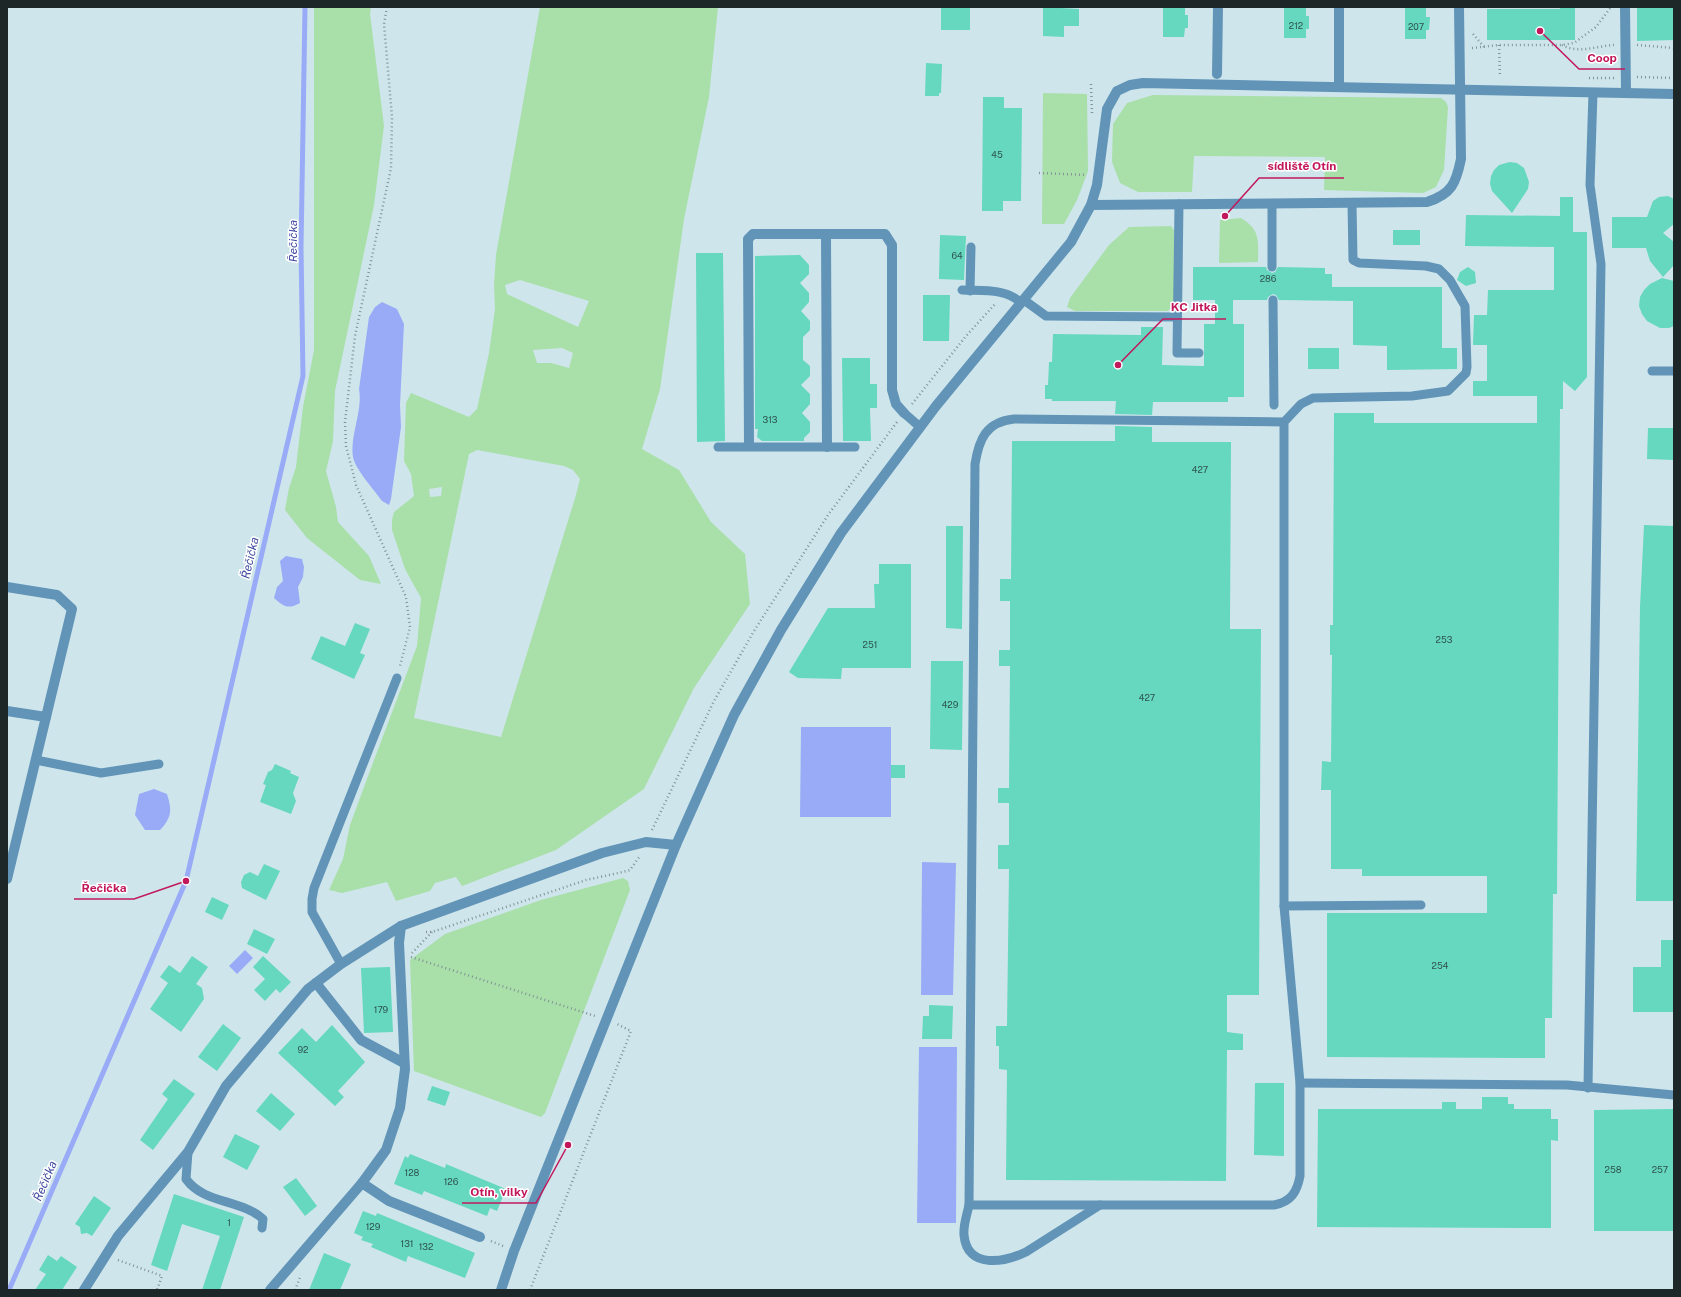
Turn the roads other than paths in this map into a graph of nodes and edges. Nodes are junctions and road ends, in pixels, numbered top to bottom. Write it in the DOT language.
graph roads {
  1 [pos="1218,7"];
  2 [pos="1340,7"];
  3 [pos="1460,7"];
  4 [pos="1625,7"];
  5 [pos="1217,74"];
  6 [pos="1218,85"];
  7 [pos="1339,87"];
  8 [pos="1459,90"];
  9 [pos="1593,93"];
  10 [pos="1626,93"];
  11 [pos="1674,94"];
  12 [pos="1352,203"];
  13 [pos="1180,204"];
  14 [pos="1272,204"];
  15 [pos="1090,205"];
  16 [pos="826,234"];
  17 [pos="971,246"];
  18 [pos="1272,267"];
  19 [pos="1273,300"];
  20 [pos="1022,301"];
  21 [pos="1177,317"];
  22 [pos="1199,352"];
  23 [pos="1652,371"];
  24 [pos="1674,372"];
  25 [pos="1274,405"];
  26 [pos="904,413"];
  27 [pos="1284,422"];
  28 [pos="920,427"];
  29 [pos="749,446"];
  30 [pos="718,447"];
  31 [pos="827,447"];
  32 [pos="855,447"];
  33 [pos="7,587"];
  34 [pos="397,678"];
  35 [pos="7,711"];
  36 [pos="46,717"];
  37 [pos="36,760"];
  38 [pos="159,764"];
  39 [pos="676,845"];
  40 [pos="7,879"];
  41 [pos="1421,905"];
  42 [pos="1284,906"];
  43 [pos="402,926"];
  44 [pos="341,964"];
  45 [pos="316,983"];
  46 [pos="404,1063"];
  47 [pos="1300,1083"];
  48 [pos="1588,1088"];
  49 [pos="1674,1095"];
  50 [pos="188,1152"];
  51 [pos="362,1183"];
  52 [pos="969,1205"];
  53 [pos="1100,1205"];
  54 [pos="262,1228"];
  55 [pos="480,1237"];
  56 [pos="84,1290"];
  57 [pos="270,1290"];
  58 [pos="501,1290"];
  1 -- 5 [label="street"];
  2 -- 7 [label="street"];
  3 -- 8 [label="street"];
  4 -- 10 [label="street"];
  5 -- 6 [label="lane"];
  6 -- 7 [label="street"];
  6 -- 15 [label="street"];
  7 -- 8 [label="street"];
  8 -- 9 [label="street"];
  8 -- 12 [label="street"];
  9 -- 10 [label="street"];
  9 -- 48 [label="lane"];
  10 -- 11 [label="street"];
  12 -- 14 [label="street"];
  12 -- 27 [label="lane"];
  13 -- 14 [label="street"];
  13 -- 15 [label="street"];
  13 -- 21 [label="lane"];
  14 -- 18 [label="lane"];
  15 -- 20 [label="street"];
  16 -- 26 [label="street"];
  16 -- 29 [label="street"];
  16 -- 31 [label="street"];
  17 -- 20 [label="lane"];
  19 -- 25 [label="lane"];
  20 -- 21 [label="lane"];
  20 -- 28 [label="street"];
  21 -- 22 [label="lane"];
  23 -- 24 [label="lane"];
  26 -- 28 [label="lane"];
  27 -- 42 [label="lane"];
  27 -- 52 [label="lane"];
  28 -- 39 [label="street"];
  29 -- 30 [label="lane"];
  29 -- 31 [label="lane"];
  31 -- 32 [label="lane"];
  33 -- 36 [label="street"];
  34 -- 44 [label="lane"];
  35 -- 36 [label="street"];
  36 -- 37 [label="street"];
  37 -- 38 [label="lane"];
  37 -- 40 [label="street"];
  39 -- 43 [label="street"];
  39 -- 58 [label="street"];
  41 -- 42 [label="lane"];
  42 -- 47 [label="lane"];
  43 -- 44 [label="street"];
  43 -- 46 [label="street"];
  44 -- 45 [label="street"];
  45 -- 46 [label="street"];
  45 -- 50 [label="street"];
  46 -- 51 [label="street"];
  47 -- 48 [label="lane"];
  47 -- 53 [label="lane"];
  48 -- 49 [label="lane"];
  50 -- 54 [label="lane"];
  50 -- 56 [label="street"];
  51 -- 55 [label="street"];
  51 -- 57 [label="street"];
  52 -- 53 [label="lane"];
  52 -- 53 [label="lane"];
}
